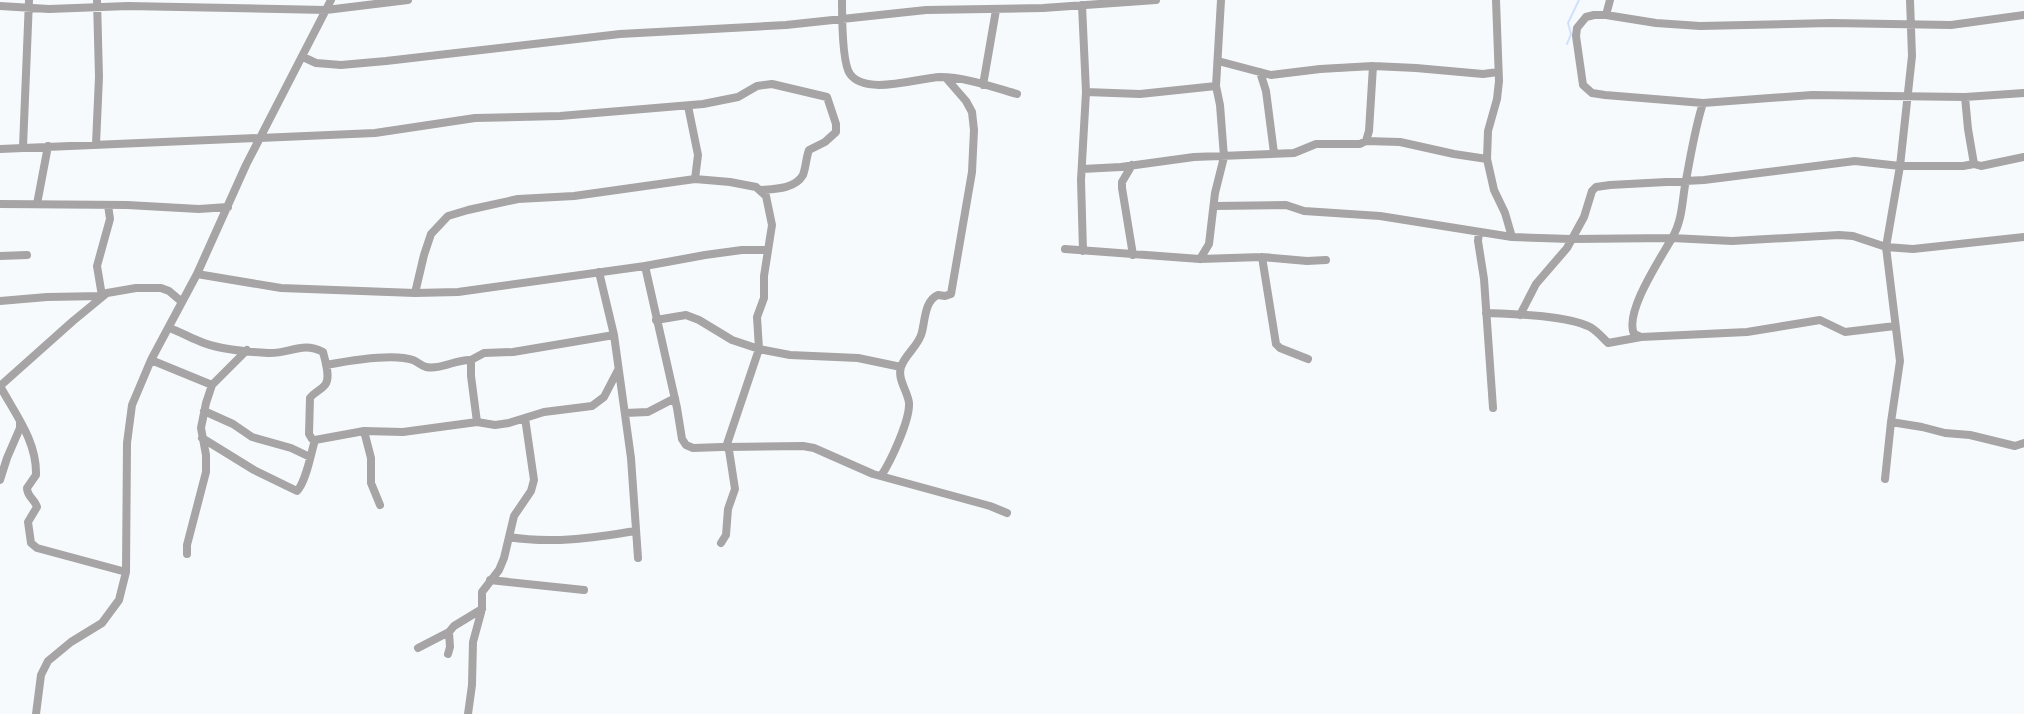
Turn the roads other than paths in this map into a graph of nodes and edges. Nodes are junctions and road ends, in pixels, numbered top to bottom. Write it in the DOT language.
graph roads {
  1 [pos="331,0"];
  2 [pos="408,0"];
  3 [pos="842,0"];
  4 [pos="1156,0"];
  5 [pos="1221,0"];
  6 [pos="1496,0"];
  7 [pos="1610,0"];
  8 [pos="1910,0"];
  9 [pos="115,3"];
  10 [pos="29,4"];
  11 [pos="97,4"];
  12 [pos="1045,4"];
  13 [pos="1082,5"];
  14 [pos="0,6"];
  15 [pos="326,10"];
  16 [pos="996,10"];
  17 [pos="1606,15"];
  18 [pos="2024,15"];
  19 [pos="842,19"];
  20 [pos="1910,24"];
  21 [pos="303,57"];
  22 [pos="1218,61"];
  23 [pos="1373,66"];
  24 [pos="1260,72"];
  25 [pos="1498,72"];
  26 [pos="946,78"];
  27 [pos="983,85"];
  28 [pos="1216,86"];
  29 [pos="1086,92"];
  30 [pos="1017,93"];
  31 [pos="2024,93"];
  32 [pos="1907,97"];
  33 [pos="1965,98"];
  34 [pos="1703,103"];
  35 [pos="688,106"];
  36 [pos="260,137"];
  37 [pos="1366,141"];
  38 [pos="96,144"];
  39 [pos="48,146"];
  40 [pos="23,147"];
  41 [pos="0,149"];
  42 [pos="1274,153"];
  43 [pos="1224,157"];
  44 [pos="2024,158"];
  45 [pos="1486,159"];
  46 [pos="1974,164"];
  47 [pos="1132,165"];
  48 [pos="1900,166"];
  49 [pos="1083,168"];
  50 [pos="695,179"];
  51 [pos="1686,181"];
  52 [pos="761,190"];
  53 [pos="0,204"];
  54 [pos="37,204"];
  55 [pos="108,205"];
  56 [pos="1214,206"];
  57 [pos="228,207"];
  58 [pos="1479,231"];
  59 [pos="1512,237"];
  60 [pos="2024,237"];
  61 [pos="1672,238"];
  62 [pos="1571,239"];
  63 [pos="1886,247"];
  64 [pos="1065,249"];
  65 [pos="767,250"];
  66 [pos="1083,251"];
  67 [pos="27,255"];
  68 [pos="1133,255"];
  69 [pos="0,256"];
  70 [pos="1262,257"];
  71 [pos="1200,259"];
  72 [pos="1326,260"];
  73 [pos="645,266"];
  74 [pos="599,272"];
  75 [pos="197,274"];
  76 [pos="415,293"];
  77 [pos="102,296"];
  78 [pos="0,301"];
  79 [pos="182,302"];
  80 [pos="1486,313"];
  81 [pos="1520,315"];
  82 [pos="656,320"];
  83 [pos="1895,326"];
  84 [pos="169,328"];
  85 [pos="614,335"];
  86 [pos="1641,337"];
  87 [pos="759,349"];
  88 [pos="247,350"];
  89 [pos="1308,358"];
  90 [pos="151,360"];
  91 [pos="471,360"];
  92 [pos="326,365"];
  93 [pos="901,367"];
  94 [pos="619,368"];
  95 [pos="212,384"];
  96 [pos="675,398"];
  97 [pos="1493,408"];
  98 [pos="204,411"];
  99 [pos="625,413"];
  100 [pos="525,418"];
  101 [pos="20,420"];
  102 [pos="477,422"];
  103 [pos="1891,422"];
  104 [pos="364,432"];
  105 [pos="202,438"];
  106 [pos="315,440"];
  107 [pos="2024,443"];
  108 [pos="726,447"];
  109 [pos="310,457"];
  110 [pos="881,476"];
  111 [pos="1885,479"];
  112 [pos="0,480"];
  113 [pos="380,505"];
  114 [pos="1007,513"];
  115 [pos="635,531"];
  116 [pos="509,537"];
  117 [pos="721,543"];
  118 [pos="187,554"];
  119 [pos="638,558"];
  120 [pos="126,572"];
  121 [pos="490,580"];
  122 [pos="584,590"];
  123 [pos="482,609"];
  124 [pos="449,632"];
  125 [pos="418,648"];
  126 [pos="448,654"];
  127 [pos="36,714"];
  128 [pos="468,714"];
  1 -- 15 [label="street"];
  2 -- 15 [label="street"];
  3 -- 19 [label="street"];
  4 -- 13 [label="street"];
  5 -- 22 [label="street"];
  6 -- 25 [label="street"];
  7 -- 17 [label="street"];
  8 -- 20 [label="street"];
  9 -- 11 [label="street"];
  9 -- 15 [label="street"];
  10 -- 11 [label="street"];
  10 -- 14 [label="street"];
  10 -- 40 [label="street"];
  11 -- 38 [label="street"];
  12 -- 13 [label="street"];
  12 -- 16 [label="street"];
  13 -- 29 [label="street"];
  15 -- 21 [label="street"];
  16 -- 19 [label="street"];
  16 -- 27 [label="street"];
  17 -- 20 [label="street"];
  17 -- 34 [label="street"];
  18 -- 20 [label="street"];
  19 -- 21 [label="street"];
  19 -- 26 [label="street"];
  20 -- 32 [label="street"];
  21 -- 36 [label="street"];
  22 -- 24 [label="street"];
  22 -- 28 [label="street"];
  23 -- 24 [label="street"];
  23 -- 25 [label="street"];
  23 -- 37 [label="street"];
  24 -- 42 [label="street"];
  25 -- 45 [label="street"];
  26 -- 27 [label="street"];
  26 -- 93 [label="street"];
  27 -- 30 [label="street"];
  28 -- 29 [label="street"];
  28 -- 43 [label="street"];
  29 -- 49 [label="street"];
  31 -- 33 [label="street"];
  32 -- 33 [label="street"];
  32 -- 34 [label="street"];
  32 -- 48 [label="street"];
  33 -- 46 [label="street"];
  34 -- 51 [label="street"];
  35 -- 36 [label="street"];
  35 -- 50 [label="street"];
  35 -- 52 [label="street"];
  36 -- 38 [label="street"];
  36 -- 57 [label="street"];
  37 -- 42 [label="street"];
  37 -- 45 [label="street"];
  38 -- 39 [label="street"];
  39 -- 40 [label="street"];
  39 -- 54 [label="street"];
  40 -- 41 [label="street"];
  42 -- 43 [label="street"];
  43 -- 47 [label="street"];
  43 -- 56 [label="street"];
  44 -- 46 [label="street"];
  45 -- 59 [label="street"];
  46 -- 48 [label="street"];
  47 -- 49 [label="street"];
  47 -- 68 [label="street"];
  48 -- 51 [label="street"];
  48 -- 63 [label="street"];
  49 -- 66 [label="street"];
  50 -- 52 [label="street"];
  50 -- 76 [label="street"];
  51 -- 61 [label="street"];
  51 -- 62 [label="street"];
  52 -- 65 [label="street"];
  53 -- 54 [label="street"];
  54 -- 55 [label="street"];
  55 -- 57 [label="street"];
  55 -- 77 [label="street"];
  56 -- 58 [label="street"];
  56 -- 71 [label="street"];
  57 -- 75 [label="street"];
  58 -- 59 [label="street"];
  58 -- 80 [label="street"];
  59 -- 62 [label="street"];
  60 -- 63 [label="street"];
  61 -- 62 [label="street"];
  61 -- 63 [label="street"];
  61 -- 86 [label="street"];
  62 -- 81 [label="street"];
  63 -- 83 [label="street"];
  64 -- 66 [label="street"];
  65 -- 73 [label="street"];
  65 -- 87 [label="street"];
  66 -- 68 [label="street"];
  67 -- 69 [label="street"];
  68 -- 71 [label="street"];
  70 -- 71 [label="street"];
  70 -- 72 [label="street"];
  70 -- 89 [label="street"];
  73 -- 74 [label="street"];
  73 -- 82 [label="street"];
  74 -- 76 [label="street"];
  74 -- 85 [label="street"];
  75 -- 76 [label="street"];
  75 -- 79 [label="street"];
  77 -- 78 [label="street"];
  77 -- 79 [label="street"];
  77 -- 101 [label="street"];
  79 -- 84 [label="street"];
  80 -- 81 [label="street"];
  80 -- 97 [label="street"];
  81 -- 86 [label="street"];
  82 -- 87 [label="street"];
  82 -- 96 [label="street"];
  83 -- 86 [label="street"];
  83 -- 103 [label="street"];
  84 -- 88 [label="street"];
  84 -- 90 [label="street"];
  85 -- 91 [label="street"];
  85 -- 94 [label="street"];
  87 -- 93 [label="street"];
  87 -- 108 [label="street"];
  88 -- 92 [label="street"];
  88 -- 95 [label="street"];
  90 -- 95 [label="street"];
  90 -- 120 [label="street"];
  91 -- 92 [label="street"];
  91 -- 102 [label="street"];
  92 -- 106 [label="street"];
  93 -- 110 [label="street"];
  94 -- 99 [label="street"];
  94 -- 100 [label="street"];
  95 -- 98 [label="street"];
  96 -- 99 [label="street"];
  96 -- 108 [label="street"];
  98 -- 105 [label="street"];
  98 -- 109 [label="street"];
  99 -- 115 [label="street"];
  100 -- 102 [label="street"];
  100 -- 116 [label="street"];
  101 -- 112 [label="street"];
  101 -- 120 [label="street"];
  102 -- 104 [label="street"];
  103 -- 107 [label="street"];
  103 -- 111 [label="street"];
  104 -- 106 [label="street"];
  104 -- 113 [label="street"];
  105 -- 109 [label="street"];
  105 -- 118 [label="street"];
  106 -- 109 [label="street"];
  108 -- 110 [label="street"];
  108 -- 117 [label="street"];
  110 -- 114 [label="street"];
  115 -- 116 [label="street"];
  115 -- 119 [label="street"];
  116 -- 121 [label="street"];
  120 -- 127 [label="street"];
  121 -- 122 [label="street"];
  121 -- 123 [label="street"];
  123 -- 124 [label="street"];
  123 -- 128 [label="street"];
  124 -- 125 [label="street"];
  124 -- 126 [label="street"];
}
